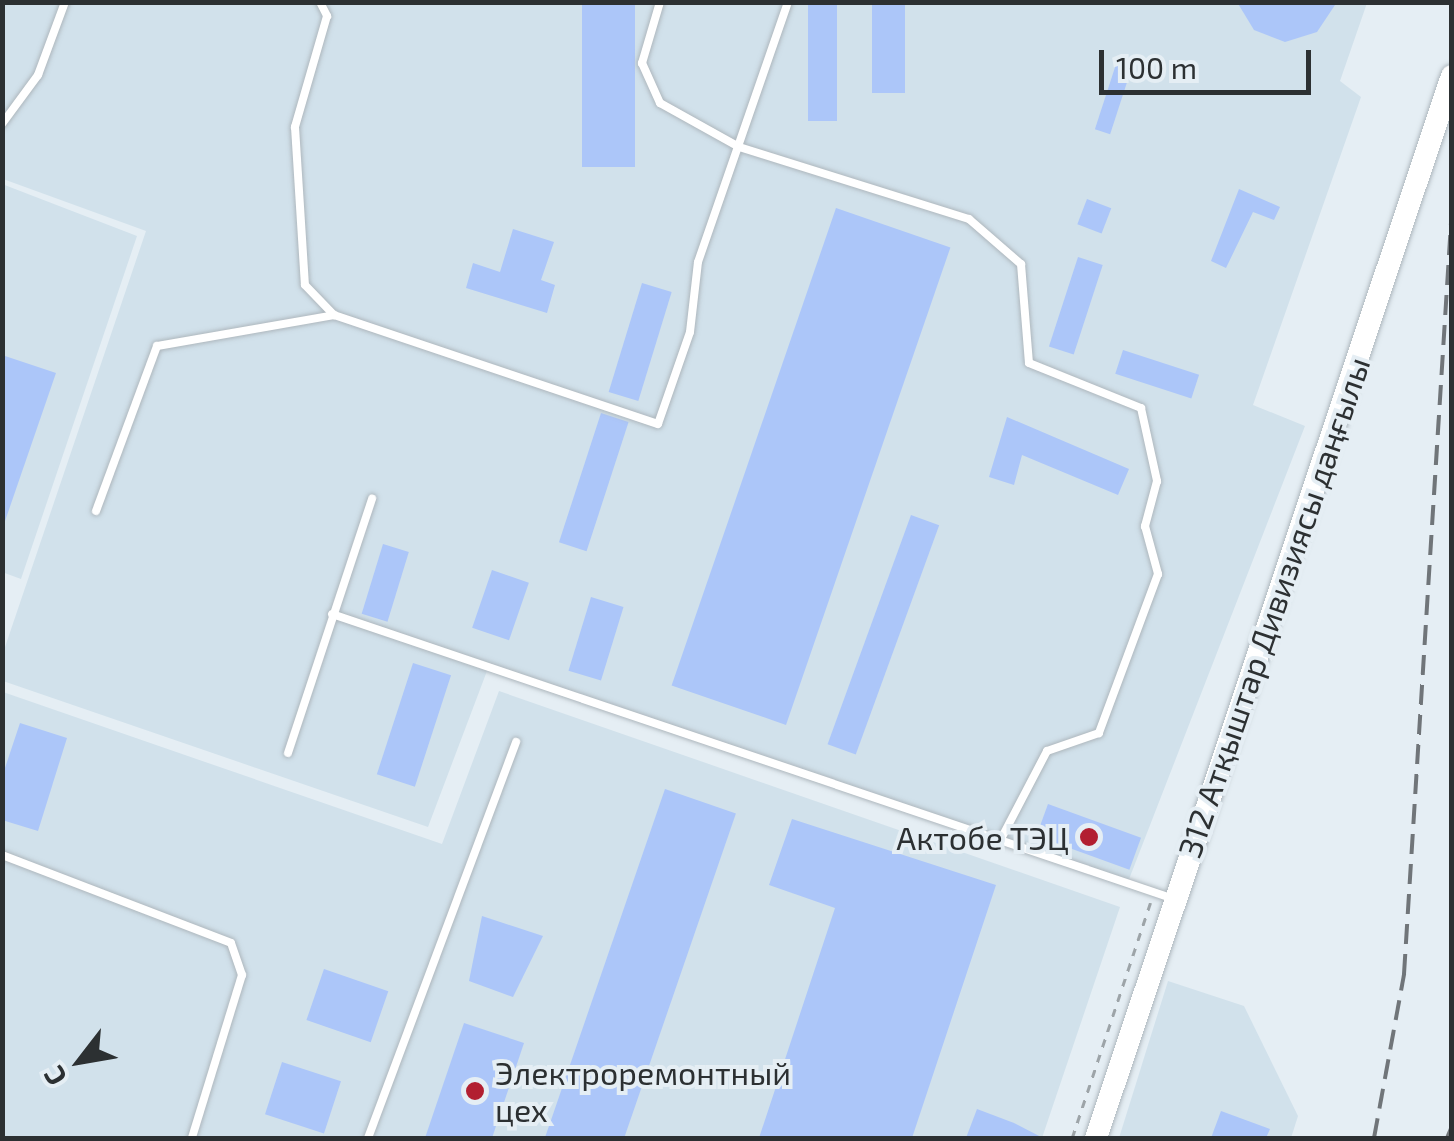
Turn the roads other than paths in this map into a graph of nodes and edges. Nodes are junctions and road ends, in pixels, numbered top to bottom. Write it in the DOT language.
graph roads {
  1 [pos="65,2"];
  2 [pos="320,2"];
  3 [pos="660,2"];
  4 [pos="788,2"];
  5 [pos="1452,76"];
  6 [pos="2,124"];
  7 [pos="739,146"];
  8 [pos="334,316"];
  9 [pos="372,498"];
  10 [pos="96,511"];
  11 [pos="332,614"];
  12 [pos="516,742"];
  13 [pos="288,753"];
  14 [pos="1001,840"];
  15 [pos="2,855"];
  16 [pos="1164,896"];
  17 [pos="1098,1137"];
  18 [pos="192,1138"];
  19 [pos="368,1138"];
  1 -- 6 [label="lane"];
  2 -- 8 [label="lane"];
  3 -- 7 [label="lane"];
  4 -- 7 [label="lane"];
  5 -- 16 [label="highway, 312 Атқыштар Дивизиясы даңғылы"];
  7 -- 8 [label="lane"];
  7 -- 14 [label="lane"];
  8 -- 10 [label="lane"];
  9 -- 11 [label="lane"];
  11 -- 13 [label="lane"];
  11 -- 14 [label="lane"];
  12 -- 19 [label="lane"];
  14 -- 16 [label="lane"];
  15 -- 18 [label="lane"];
  16 -- 17 [label="highway, 312 Атқыштар Дивизиясы даңғылы"];
}
